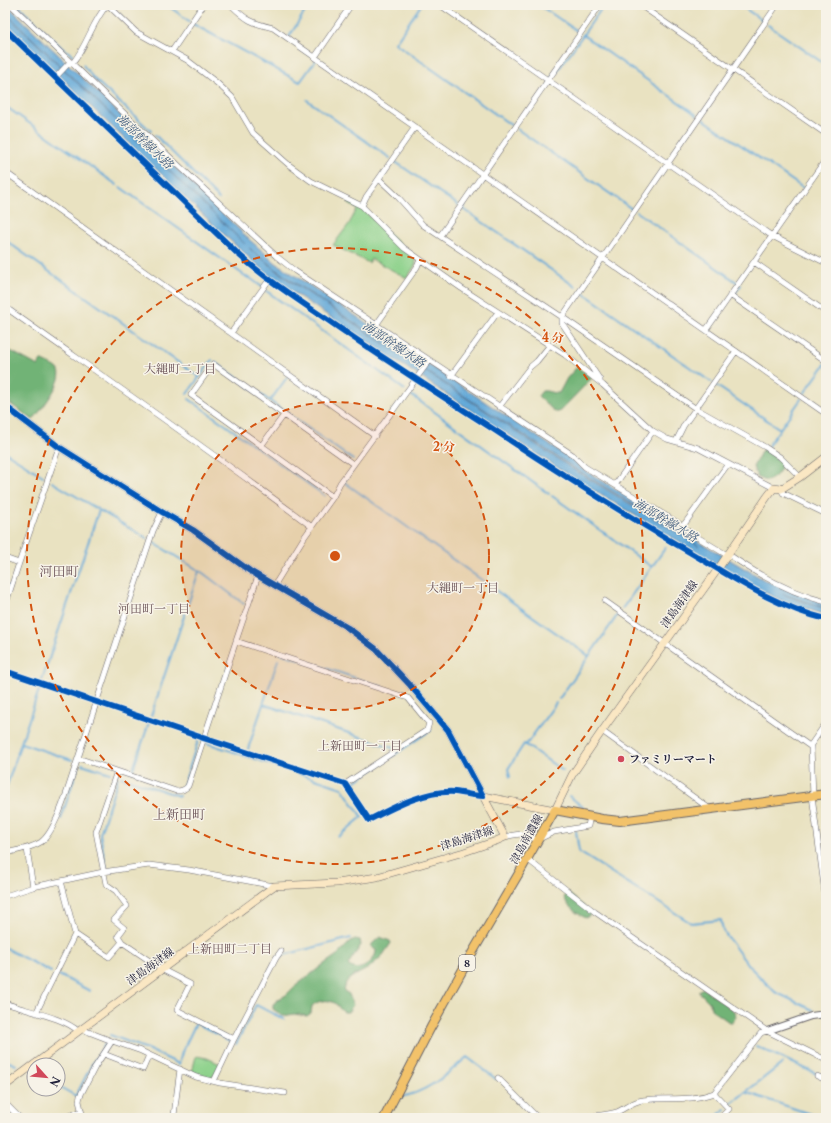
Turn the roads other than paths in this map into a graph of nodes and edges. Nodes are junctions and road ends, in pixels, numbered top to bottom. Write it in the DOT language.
graph roads {
  1 [pos="11,5"];
  2 [pos="108,5"];
  3 [pos="203,5"];
  4 [pos="231,5"];
  5 [pos="351,5"];
  6 [pos="440,5"];
  7 [pos="600,5"];
  8 [pos="640,5"];
  9 [pos="778,5"];
  10 [pos="5,29"];
  11 [pos="172,51"];
  12 [pos="315,57"];
  13 [pos="70,63"];
  14 [pos="732,70"];
  15 [pos="56,77"];
  16 [pos="548,80"];
  17 [pos="415,127"];
  18 [pos="826,134"];
  19 [pos="826,159"];
  20 [pos="667,164"];
  21 [pos="5,172"];
  22 [pos="482,174"];
  23 [pos="379,179"];
  24 [pos="362,206"];
  25 [pos="440,236"];
  26 [pos="772,236"];
  27 [pos="602,258"];
  28 [pos="420,260"];
  29 [pos="754,262"];
  30 [pos="826,263"];
  31 [pos="269,280"];
  32 [pos="730,295"];
  33 [pos="5,307"];
  34 [pos="498,312"];
  35 [pos="826,312"];
  36 [pos="562,317"];
  37 [pos="376,325"];
  38 [pos="706,330"];
  39 [pos="231,333"];
  40 [pos="550,344"];
  41 [pos="736,351"];
  42 [pos="429,360"];
  43 [pos="826,361"];
  44 [pos="451,376"];
  45 [pos="416,380"];
  46 [pos="603,384"];
  47 [pos="5,406"];
  48 [pos="499,407"];
  49 [pos="696,408"];
  50 [pos="284,414"];
  51 [pos="826,414"];
  52 [pos="653,431"];
  53 [pos="375,436"];
  54 [pos="676,441"];
  55 [pos="261,446"];
  56 [pos="59,447"];
  57 [pos="826,457"];
  58 [pos="353,464"];
  59 [pos="728,464"];
  60 [pos="800,477"];
  61 [pos="615,485"];
  62 [pos="778,489"];
  63 [pos="333,497"];
  64 [pos="162,512"];
  65 [pos="826,514"];
  66 [pos="683,526"];
  67 [pos="312,527"];
  68 [pos="727,555"];
  69 [pos="5,558"];
  70 [pos="19,563"];
  71 [pos="718,568"];
  72 [pos="258,576"];
  73 [pos="274,586"];
  74 [pos="605,601"];
  75 [pos="826,602"];
  76 [pos="5,606"];
  77 [pos="826,619"];
  78 [pos="236,641"];
  79 [pos="665,643"];
  80 [pos="5,671"];
  81 [pos="96,702"];
  82 [pos="826,723"];
  83 [pos="602,731"];
  84 [pos="203,738"];
  85 [pos="810,746"];
  86 [pos="78,758"];
  87 [pos="117,771"];
  88 [pos="345,784"];
  89 [pos="826,794"];
  90 [pos="483,796"];
  91 [pos="813,796"];
  92 [pos="710,809"];
  93 [pos="554,810"];
  94 [pos="590,816"];
  95 [pos="505,837"];
  96 [pos="537,840"];
  97 [pos="27,849"];
  98 [pos="5,853"];
  99 [pos="527,859"];
  100 [pos="103,872"];
  101 [pos="61,881"];
  102 [pos="274,886"];
  103 [pos="33,887"];
  104 [pos="5,896"];
  105 [pos="826,901"];
  106 [pos="75,934"];
  107 [pos="122,942"];
  108 [pos="280,951"];
  109 [pos="163,970"];
  110 [pos="5,1003"];
  111 [pos="36,1014"];
  112 [pos="826,1014"];
  113 [pos="79,1030"];
  114 [pos="767,1031"];
  115 [pos="234,1039"];
  116 [pos="112,1041"];
  117 [pos="104,1054"];
  118 [pos="149,1055"];
  119 [pos="826,1060"];
  120 [pos="180,1069"];
  121 [pos="818,1076"];
  122 [pos="498,1078"];
  123 [pos="826,1080"];
  124 [pos="214,1081"];
  125 [pos="5,1086"];
  126 [pos="285,1093"];
  127 [pos="714,1093"];
  128 [pos="5,1103"];
  129 [pos="81,1111"];
  130 [pos="174,1115"];
  131 [pos="20,1118"];
  132 [pos="65,1118"];
  133 [pos="83,1118"];
  134 [pos="384,1118"];
  135 [pos="538,1118"];
  136 [pos="581,1118"];
  137 [pos="720,1118"];
  1 -- 13 [label="street"];
  2 -- 11 [label="street"];
  2 -- 13 [label="street"];
  3 -- 11 [label="street"];
  4 -- 12 [label="street"];
  5 -- 12 [label="street"];
  6 -- 16 [label="street"];
  7 -- 16 [label="street"];
  8 -- 14 [label="street"];
  9 -- 14 [label="street"];
  10 -- 15 [label="street"];
  11 -- 24 [label="street"];
  12 -- 17 [label="street"];
  13 -- 15 [label="street"];
  13 -- 37 [label="street"];
  14 -- 18 [label="street"];
  14 -- 20 [label="street"];
  15 -- 31 [label="street"];
  16 -- 20 [label="street"];
  16 -- 22 [label="street"];
  17 -- 22 [label="street"];
  17 -- 23 [label="street"];
  19 -- 26 [label="street"];
  20 -- 26 [label="street"];
  20 -- 27 [label="street"];
  21 -- 39 [label="street"];
  22 -- 25 [label="street"];
  22 -- 27 [label="street"];
  23 -- 24 [label="street"];
  23 -- 25 [label="street"];
  24 -- 28 [label="street"];
  25 -- 36 [label="street"];
  26 -- 29 [label="street"];
  26 -- 30 [label="street"];
  27 -- 36 [label="street"];
  27 -- 38 [label="street"];
  28 -- 34 [label="street"];
  28 -- 37 [label="street"];
  29 -- 32 [label="street"];
  29 -- 35 [label="street"];
  31 -- 39 [label="street"];
  31 -- 45 [label="street"];
  32 -- 38 [label="street"];
  32 -- 43 [label="street"];
  33 -- 67 [label="street"];
  34 -- 40 [label="street"];
  34 -- 44 [label="street"];
  36 -- 46 [label="street"];
  36 -- 49 [label="street"];
  37 -- 42 [label="street"];
  38 -- 41 [label="street"];
  39 -- 53 [label="street"];
  40 -- 46 [label="street"];
  40 -- 48 [label="street"];
  41 -- 49 [label="street"];
  41 -- 51 [label="street"];
  42 -- 44 [label="street"];
  42 -- 45 [label="street"];
  44 -- 48 [label="street"];
  45 -- 53 [label="street"];
  45 -- 71 [label="street"];
  46 -- 52 [label="street"];
  47 -- 56 [label="street"];
  48 -- 61 [label="street"];
  49 -- 54 [label="street"];
  49 -- 60 [label="street"];
  50 -- 55 [label="street"];
  50 -- 55 [label="street"];
  50 -- 58 [label="street"];
  52 -- 54 [label="street"];
  52 -- 61 [label="street"];
  53 -- 58 [label="street"];
  54 -- 59 [label="street"];
  55 -- 63 [label="street"];
  56 -- 64 [label="street"];
  56 -- 70 [label="street"];
  57 -- 60 [label="main road, 津島海津線"];
  58 -- 63 [label="street"];
  59 -- 62 [label="street"];
  59 -- 66 [label="street"];
  60 -- 62 [label="main road, 津島海津線"];
  61 -- 66 [label="street"];
  62 -- 65 [label="street"];
  62 -- 68 [label="main road, 津島海津線"];
  63 -- 67 [label="street"];
  64 -- 72 [label="street"];
  64 -- 81 [label="street"];
  66 -- 68 [label="street"];
  67 -- 73 [label="street"];
  68 -- 71 [label="main road, 津島海津線"];
  68 -- 75 [label="street"];
  69 -- 70 [label="street"];
  70 -- 76 [label="street"];
  71 -- 77 [label="street"];
  71 -- 79 [label="main road, 津島海津線"];
  72 -- 73 [label="street"];
  72 -- 78 [label="street"];
  73 -- 90 [label="street"];
  74 -- 79 [label="street"];
  78 -- 84 [label="street"];
  78 -- 88 [label="street"];
  79 -- 83 [label="main road, 津島海津線"];
  79 -- 85 [label="street"];
  80 -- 81 [label="street"];
  81 -- 84 [label="street"];
  81 -- 86 [label="street"];
  82 -- 85 [label="street"];
  83 -- 92 [label="street"];
  83 -- 93 [label="main road, 津島海津線"];
  84 -- 87 [label="street"];
  84 -- 88 [label="street"];
  85 -- 91 [label="street"];
  86 -- 87 [label="street"];
  86 -- 97 [label="street"];
  87 -- 100 [label="street"];
  88 -- 90 [label="street"];
  89 -- 91 [label="main road, 津島南濃線"];
  90 -- 93 [label="main road"];
  90 -- 95 [label="main road, 津島海津線"];
  91 -- 92 [label="main road, 津島南濃線"];
  91 -- 105 [label="street"];
  92 -- 94 [label="main road, 津島南濃線"];
  93 -- 94 [label="main road, 津島南濃線"];
  93 -- 96 [label="main road, 津島南濃線 / 8"];
  94 -- 96 [label="street"];
  95 -- 96 [label="street"];
  95 -- 102 [label="main road, 津島海津線"];
  96 -- 99 [label="main road, 津島南濃線 / 8"];
  97 -- 98 [label="street"];
  97 -- 103 [label="street"];
  99 -- 114 [label="street"];
  99 -- 134 [label="main road, 津島南濃線 / 8"];
  100 -- 101 [label="street"];
  100 -- 102 [label="street"];
  100 -- 107 [label="street"];
  101 -- 103 [label="street"];
  101 -- 106 [label="street"];
  102 -- 109 [label="main road, 津島海津線"];
  103 -- 104 [label="street"];
  106 -- 107 [label="street"];
  106 -- 111 [label="street"];
  107 -- 109 [label="street"];
  108 -- 115 [label="street"];
  109 -- 113 [label="main road, 津島海津線"];
  109 -- 115 [label="street"];
  110 -- 111 [label="street"];
  111 -- 113 [label="street"];
  112 -- 114 [label="street"];
  113 -- 116 [label="street"];
  113 -- 125 [label="main road, 津島海津線"];
  114 -- 119 [label="street"];
  114 -- 127 [label="street"];
  115 -- 124 [label="street"];
  116 -- 117 [label="street"];
  116 -- 118 [label="street"];
  117 -- 118 [label="street"];
  117 -- 129 [label="street"];
  118 -- 120 [label="street"];
  120 -- 124 [label="street"];
  120 -- 130 [label="street"];
  121 -- 123 [label="street"];
  122 -- 135 [label="street"];
  124 -- 126 [label="street"];
  127 -- 136 [label="street"];
  127 -- 137 [label="street"];
  128 -- 131 [label="street"];
  129 -- 132 [label="street"];
  129 -- 133 [label="street"];
}
